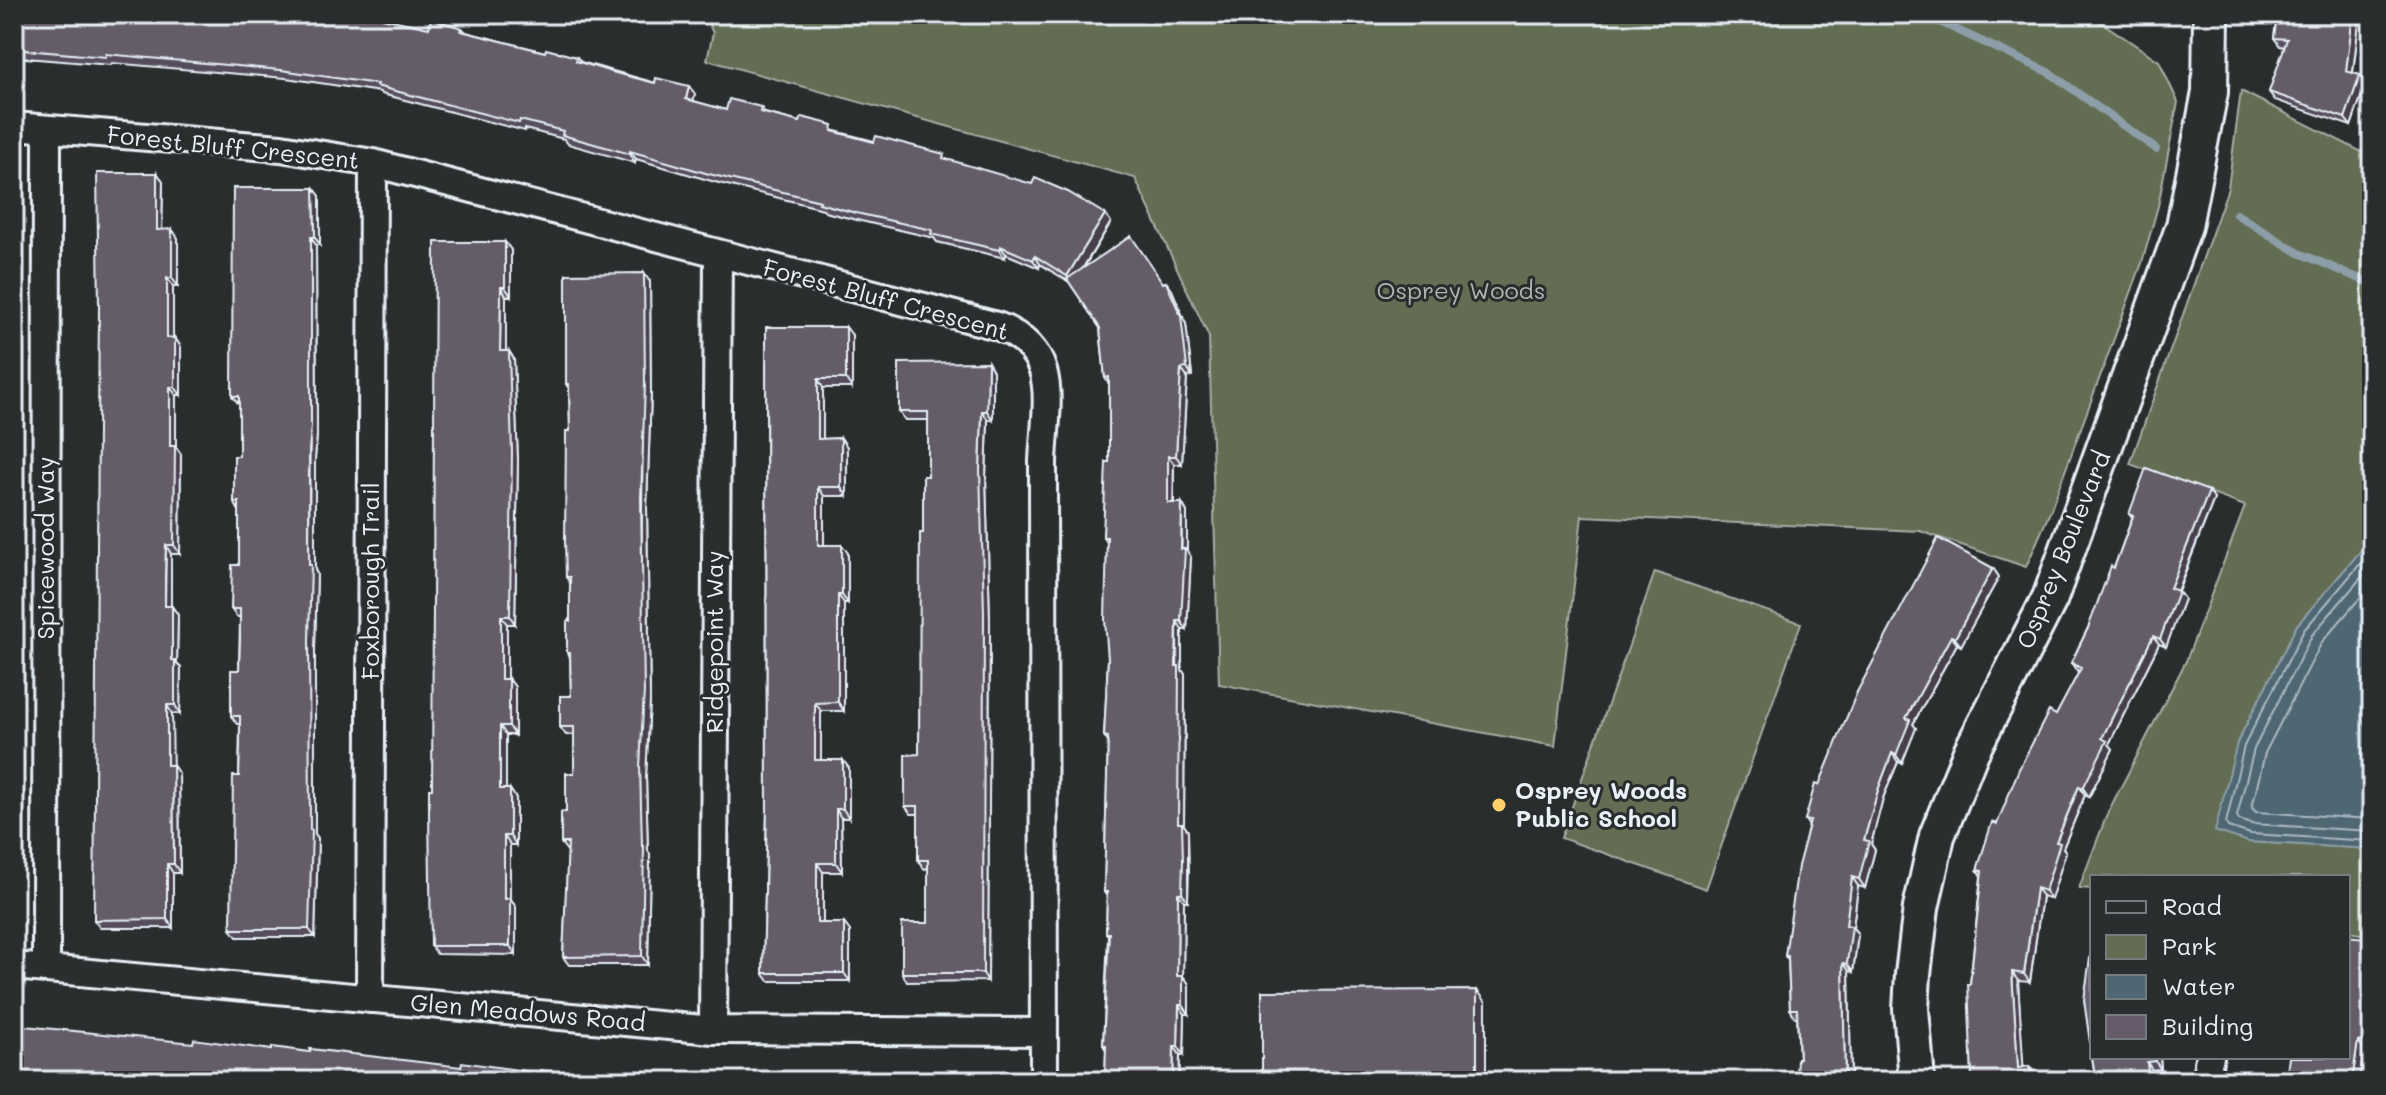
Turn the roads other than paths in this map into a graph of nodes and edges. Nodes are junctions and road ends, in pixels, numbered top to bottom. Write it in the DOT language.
graph roads {
  1 [pos="2211,14"];
  2 [pos="14,126"];
  3 [pos="47,129"];
  4 [pos="373,163"];
  5 [pos="718,255"];
  6 [pos="14,966"];
  7 [pos="46,968"];
  8 [pos="370,999"];
  9 [pos="713,1030"];
  10 [pos="1043,1032"];
  11 [pos="2209,1059"];
  12 [pos="1044,1081"];
  13 [pos="1917,1081"];
  14 [pos="2209,1081"];
  1 -- 13 [label="street, Osprey Boulevard"];
  2 -- 3 [label="street, Forest Bluff Crescent"];
  3 -- 4 [label="street, Forest Bluff Crescent"];
  3 -- 7 [label="street, Spicewood Way"];
  4 -- 5 [label="street, Forest Bluff Crescent"];
  4 -- 8 [label="street, Foxborough Trail"];
  5 -- 9 [label="street, Ridgepoint Way"];
  5 -- 10 [label="street, Forest Bluff Crescent"];
  6 -- 7 [label="street, Glen Meadows Road"];
  7 -- 8 [label="street, Glen Meadows Road"];
  8 -- 9 [label="street, Glen Meadows Road"];
  9 -- 10 [label="street, Glen Meadows Road"];
  10 -- 12 [label="street, Forest Bluff Crescent"];
  11 -- 14 [label="street"];
}
